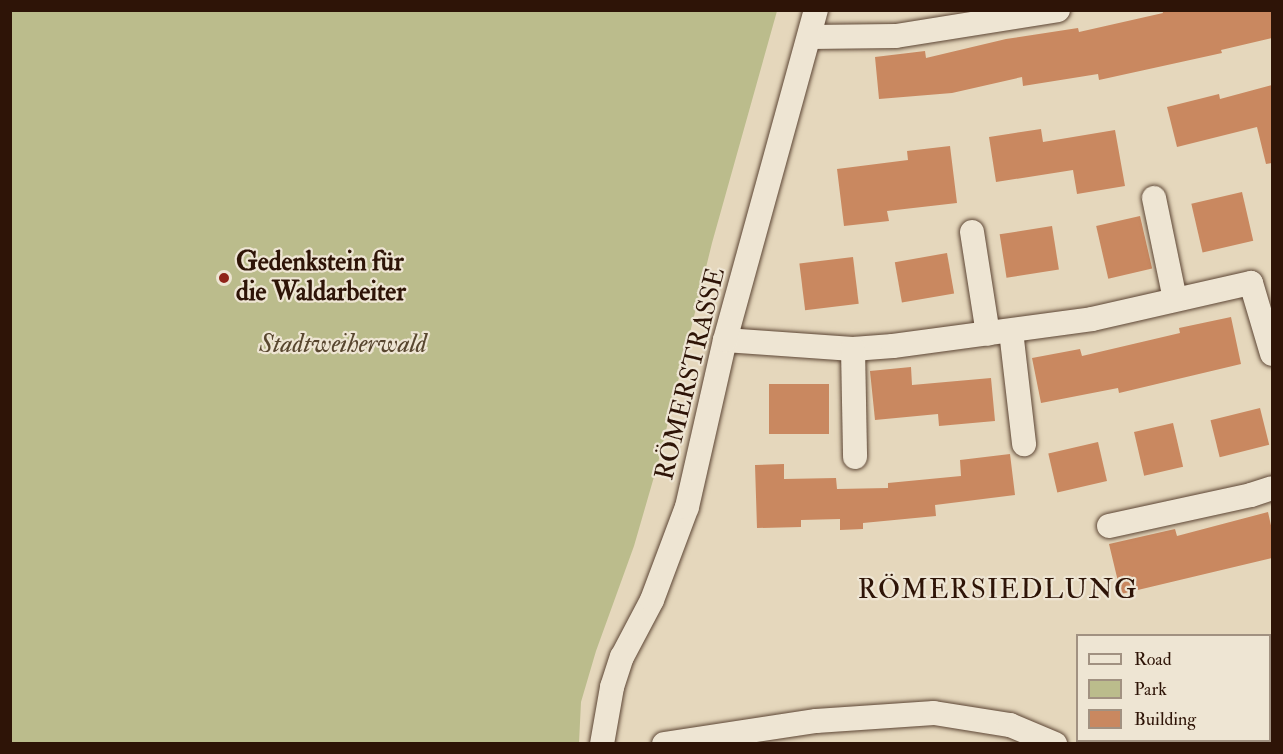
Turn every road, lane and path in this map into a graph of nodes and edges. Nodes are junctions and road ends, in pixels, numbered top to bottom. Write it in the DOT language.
graph roads {
  1 [pos="816,10"];
  2 [pos="1058,10"];
  3 [pos="810,37"];
  4 [pos="1154,198"];
  5 [pos="972,232"];
  6 [pos="1175,299"];
  7 [pos="999,333"];
  8 [pos="725,340"];
  9 [pos="853,349"];
  10 [pos="1272,354"];
  11 [pos="1024,444"];
  12 [pos="855,457"];
  13 [pos="1272,488"];
  14 [pos="1109,526"];
  15 [pos="602,744"];
  16 [pos="664,744"];
  17 [pos="1055,744"];
  1 -- 3 [label="street, RÖMERSTRASSE"];
  2 -- 3 [label="street"];
  3 -- 8 [label="street, RÖMERSTRASSE"];
  4 -- 6 [label="street"];
  5 -- 7 [label="street"];
  6 -- 7 [label="street"];
  6 -- 10 [label="street"];
  7 -- 9 [label="street"];
  7 -- 11 [label="street"];
  8 -- 9 [label="street"];
  8 -- 15 [label="street, RÖMERSTRASSE"];
  9 -- 12 [label="street"];
  13 -- 14 [label="street"];
  16 -- 17 [label="street"];
}
